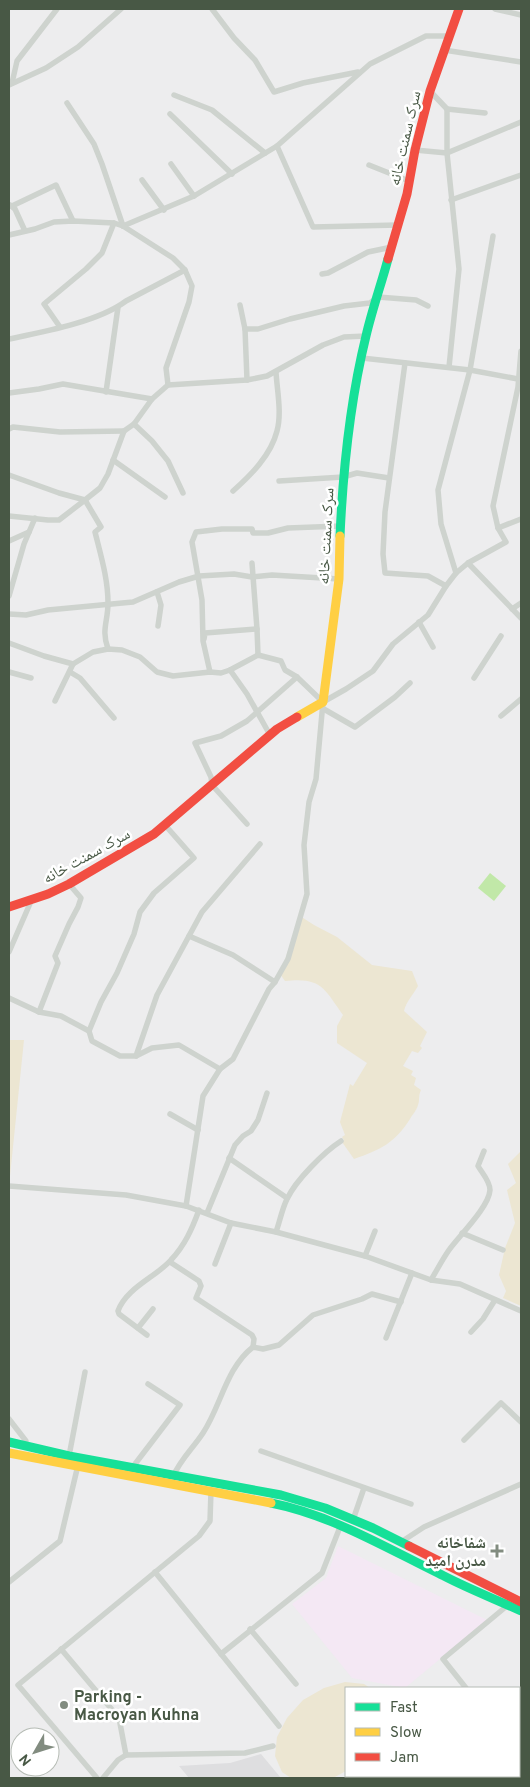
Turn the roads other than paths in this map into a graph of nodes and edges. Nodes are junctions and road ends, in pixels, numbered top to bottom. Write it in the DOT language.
graph roads {
  1 [pos="57,9"];
  2 [pos="121,9"];
  3 [pos="212,9"];
  4 [pos="459,9"];
  5 [pos="495,9"];
  6 [pos="521,15"];
  7 [pos="448,36"];
  8 [pos="444,50"];
  9 [pos="521,62"];
  10 [pos="359,72"];
  11 [pos="10,84"];
  12 [pos="430,91"];
  13 [pos="174,95"];
  14 [pos="67,103"];
  15 [pos="447,109"];
  16 [pos="486,113"];
  17 [pos="170,114"];
  18 [pos="521,122"];
  19 [pos="276,146"];
  20 [pos="415,150"];
  21 [pos="447,152"];
  22 [pos="265,153"];
  23 [pos="171,164"];
  24 [pos="369,165"];
  25 [pos="232,174"];
  26 [pos="521,175"];
  27 [pos="142,180"];
  28 [pos="409,181"];
  29 [pos="194,196"];
  30 [pos="452,200"];
  31 [pos="10,205"];
  32 [pos="164,210"];
  33 [pos="73,221"];
  34 [pos="114,223"];
  35 [pos="398,225"];
  36 [pos="123,226"];
  37 [pos="25,231"];
  38 [pos="9,235"];
  39 [pos="493,236"];
  40 [pos="392,247"];
  41 [pos="185,270"];
  42 [pos="322,274"];
  43 [pos="378,297"];
  44 [pos="240,305"];
  45 [pos="428,306"];
  46 [pos="118,307"];
  47 [pos="60,327"];
  48 [pos="245,329"];
  49 [pos="366,336"];
  50 [pos="9,339"];
  51 [pos="521,351"];
  52 [pos="362,358"];
  53 [pos="406,363"];
  54 [pos="449,368"];
  55 [pos="470,370"];
  56 [pos="276,372"];
  57 [pos="518,379"];
  58 [pos="247,380"];
  59 [pos="168,385"];
  60 [pos="520,388"];
  61 [pos="9,392"];
  62 [pos="106,392"];
  63 [pos="152,399"];
  64 [pos="134,424"];
  65 [pos="9,429"];
  66 [pos="124,431"];
  67 [pos="113,460"];
  68 [pos="9,475"];
  69 [pos="344,477"];
  70 [pos="389,478"];
  71 [pos="279,481"];
  72 [pos="233,491"];
  73 [pos="183,493"];
  74 [pos="165,497"];
  75 [pos="85,500"];
  76 [pos="9,516"];
  77 [pos="35,518"];
  78 [pos="521,519"];
  79 [pos="341,526"];
  80 [pos="498,528"];
  81 [pos="29,532"];
  82 [pos="9,541"];
  83 [pos="252,563"];
  84 [pos="468,563"];
  85 [pos="456,573"];
  86 [pos="199,576"];
  87 [pos="252,577"];
  88 [pos="338,579"];
  89 [pos="446,586"];
  90 [pos="157,592"];
  91 [pos="9,596"];
  92 [pos="521,603"];
  93 [pos="108,604"];
  94 [pos="512,609"];
  95 [pos="9,614"];
  96 [pos="521,618"];
  97 [pos="419,622"];
  98 [pos="158,626"];
  99 [pos="257,630"];
  100 [pos="501,636"];
  101 [pos="203,641"];
  102 [pos="9,643"];
  103 [pos="433,647"];
  104 [pos="108,650"];
  105 [pos="258,656"];
  106 [pos="73,664"];
  107 [pos="230,670"];
  108 [pos="9,672"];
  109 [pos="70,672"];
  110 [pos="210,672"];
  111 [pos="31,678"];
  112 [pos="297,678"];
  113 [pos="474,678"];
  114 [pos="410,683"];
  115 [pos="521,699"];
  116 [pos="54,701"];
  117 [pos="322,705"];
  118 [pos="256,712"];
  119 [pos="501,716"];
  120 [pos="114,718"];
  121 [pos="270,735"];
  122 [pos="212,785"];
  123 [pos="247,824"];
  124 [pos="166,825"];
  125 [pos="260,844"];
  126 [pos="69,884"];
  127 [pos="32,899"];
  128 [pos="9,907"];
  129 [pos="189,936"];
  130 [pos="9,952"];
  131 [pos="275,982"];
  132 [pos="9,998"];
  133 [pos="39,1012"];
  134 [pos="90,1031"];
  135 [pos="136,1056"];
  136 [pos="220,1069"];
  137 [pos="267,1093"];
  138 [pos="170,1114"];
  139 [pos="198,1130"];
  140 [pos="341,1141"];
  141 [pos="484,1151"];
  142 [pos="229,1158"];
  143 [pos="9,1186"];
  144 [pos="287,1198"];
  145 [pos="186,1206"];
  146 [pos="199,1210"];
  147 [pos="207,1213"];
  148 [pos="231,1223"];
  149 [pos="375,1231"];
  150 [pos="276,1232"];
  151 [pos="462,1233"];
  152 [pos="503,1250"];
  153 [pos="365,1256"];
  154 [pos="170,1262"];
  155 [pos="215,1264"];
  156 [pos="412,1273"];
  157 [pos="431,1280"];
  158 [pos="495,1300"];
  159 [pos="401,1302"];
  160 [pos="153,1309"];
  161 [pos="521,1311"];
  162 [pos="138,1328"];
  163 [pos="471,1332"];
  164 [pos="146,1335"];
  165 [pos="386,1338"];
  166 [pos="253,1347"];
  167 [pos="85,1372"];
  168 [pos="148,1384"];
  169 [pos="9,1418"];
  170 [pos="521,1422"];
  171 [pos="464,1440"];
  172 [pos="9,1442"];
  173 [pos="23,1445"];
  174 [pos="261,1451"];
  175 [pos="9,1453"];
  176 [pos="69,1456"];
  177 [pos="78,1466"];
  178 [pos="132,1468"];
  179 [pos="172,1480"];
  180 [pos="521,1484"];
  181 [pos="364,1488"];
  182 [pos="211,1491"];
  183 [pos="411,1504"];
  184 [pos="350,1518"];
  185 [pos="340,1527"];
  186 [pos="401,1542"];
  187 [pos="155,1572"];
  188 [pos="9,1582"];
  189 [pos="521,1602"];
  190 [pos="508,1605"];
  191 [pos="521,1611"];
  192 [pos="250,1629"];
  193 [pos="61,1648"];
  194 [pos="221,1654"];
  195 [pos="296,1684"];
  196 [pos="465,1687"];
  197 [pos="279,1726"];
  198 [pos="273,1746"];
  199 [pos="126,1755"];
  200 [pos="98,1778"];
  201 [pos="103,1778"];
  1 -- 11 [label="street"];
  2 -- 11 [label="street"];
  3 -- 10 [label="street"];
  4 -- 7 [label="street, سرک سمنت خانه"];
  5 -- 6 [label="street"];
  7 -- 8 [label="street, سرک سمنت خانه"];
  7 -- 10 [label="street"];
  8 -- 9 [label="street"];
  8 -- 12 [label="street, سرک سمنت خانه"];
  10 -- 19 [label="street"];
  12 -- 15 [label="street"];
  12 -- 20 [label="street, سرک سمنت خانه"];
  13 -- 22 [label="street"];
  14 -- 36 [label="street"];
  15 -- 16 [label="street"];
  15 -- 21 [label="street"];
  17 -- 25 [label="street"];
  18 -- 21 [label="street"];
  19 -- 22 [label="street"];
  19 -- 35 [label="street"];
  20 -- 21 [label="street"];
  20 -- 28 [label="street, سرک سمنت خانه"];
  21 -- 30 [label="street"];
  22 -- 25 [label="street"];
  23 -- 29 [label="street"];
  24 -- 28 [label="street"];
  25 -- 29 [label="street"];
  26 -- 30 [label="street"];
  27 -- 32 [label="street"];
  28 -- 35 [label="street, سرک سمنت خانه"];
  29 -- 32 [label="street"];
  30 -- 54 [label="street"];
  31 -- 33 [label="street"];
  31 -- 37 [label="street"];
  32 -- 36 [label="street"];
  33 -- 34 [label="street"];
  33 -- 37 [label="street"];
  34 -- 36 [label="street"];
  34 -- 47 [label="street"];
  35 -- 40 [label="street, سرک سمنت خانه"];
  36 -- 41 [label="street"];
  37 -- 38 [label="street"];
  39 -- 55 [label="street"];
  40 -- 42 [label="street"];
  40 -- 43 [label="street, سرک سمنت خانه"];
  41 -- 46 [label="street"];
  41 -- 59 [label="street"];
  43 -- 45 [label="street"];
  43 -- 48 [label="street"];
  43 -- 49 [label="street, سرک سمنت خانه"];
  44 -- 48 [label="street"];
  46 -- 47 [label="street"];
  46 -- 62 [label="street"];
  47 -- 50 [label="street"];
  48 -- 58 [label="street"];
  49 -- 52 [label="street, سرک سمنت خانه"];
  49 -- 56 [label="street"];
  51 -- 57 [label="street"];
  52 -- 53 [label="street"];
  52 -- 69 [label="street, سرک سمنت خانه"];
  53 -- 54 [label="street"];
  53 -- 70 [label="street"];
  54 -- 55 [label="street"];
  55 -- 57 [label="street"];
  55 -- 85 [label="street"];
  56 -- 58 [label="street"];
  56 -- 72 [label="street"];
  57 -- 60 [label="street"];
  58 -- 59 [label="street"];
  59 -- 63 [label="street"];
  60 -- 80 [label="street"];
  61 -- 62 [label="street"];
  62 -- 63 [label="street"];
  63 -- 64 [label="street"];
  64 -- 66 [label="street"];
  64 -- 73 [label="street"];
  65 -- 66 [label="street"];
  66 -- 67 [label="street"];
  67 -- 74 [label="street"];
  67 -- 75 [label="street"];
  68 -- 75 [label="street"];
  69 -- 70 [label="street"];
  69 -- 71 [label="street"];
  69 -- 79 [label="street, سرک سمنت خانه"];
  70 -- 89 [label="street"];
  75 -- 77 [label="street"];
  75 -- 93 [label="street"];
  76 -- 77 [label="street"];
  77 -- 81 [label="street"];
  78 -- 80 [label="street"];
  79 -- 86 [label="street"];
  79 -- 88 [label="street, سرک سمنت خانه"];
  80 -- 84 [label="street"];
  81 -- 82 [label="street"];
  81 -- 91 [label="street"];
  83 -- 87 [label="street"];
  84 -- 85 [label="street"];
  84 -- 94 [label="street"];
  85 -- 89 [label="street"];
  86 -- 87 [label="street"];
  86 -- 90 [label="street"];
  86 -- 101 [label="street"];
  87 -- 88 [label="street"];
  87 -- 99 [label="street"];
  88 -- 117 [label="street, سرک سمنت خانه"];
  89 -- 97 [label="street"];
  90 -- 93 [label="street"];
  90 -- 98 [label="street"];
  92 -- 94 [label="street"];
  93 -- 95 [label="street"];
  93 -- 104 [label="street"];
  94 -- 96 [label="street"];
  97 -- 103 [label="street"];
  97 -- 117 [label="street"];
  99 -- 101 [label="street"];
  99 -- 105 [label="street"];
  100 -- 113 [label="street"];
  101 -- 110 [label="street"];
  102 -- 106 [label="street"];
  104 -- 106 [label="street"];
  104 -- 110 [label="street"];
  105 -- 107 [label="street"];
  105 -- 112 [label="street"];
  106 -- 109 [label="street"];
  107 -- 110 [label="street"];
  107 -- 118 [label="street"];
  108 -- 111 [label="street"];
  109 -- 116 [label="street"];
  109 -- 120 [label="street"];
  112 -- 117 [label="street"];
  112 -- 118 [label="street"];
  114 -- 117 [label="street"];
  115 -- 119 [label="street"];
  117 -- 121 [label="street, سرک سمنت خانه"];
  117 -- 131 [label="street"];
  118 -- 121 [label="street"];
  118 -- 122 [label="street"];
  121 -- 122 [label="street, سرک سمنت خانه"];
  122 -- 123 [label="street"];
  122 -- 124 [label="street, سرک سمنت خانه"];
  124 -- 126 [label="street, سرک سمنت خانه"];
  124 -- 134 [label="street"];
  125 -- 129 [label="street"];
  126 -- 127 [label="street, سرک سمنت خانه"];
  126 -- 133 [label="street"];
  127 -- 128 [label="street, سرک سمنت خانه"];
  127 -- 130 [label="street"];
  129 -- 131 [label="street"];
  129 -- 135 [label="street"];
  131 -- 136 [label="street"];
  132 -- 133 [label="street"];
  133 -- 134 [label="street"];
  134 -- 135 [label="street"];
  135 -- 136 [label="street"];
  136 -- 139 [label="street"];
  137 -- 142 [label="street"];
  138 -- 139 [label="street"];
  139 -- 145 [label="street"];
  140 -- 144 [label="street"];
  141 -- 151 [label="street"];
  142 -- 144 [label="street"];
  142 -- 147 [label="street"];
  143 -- 145 [label="street"];
  144 -- 150 [label="street"];
  145 -- 146 [label="street"];
  146 -- 147 [label="street"];
  146 -- 154 [label="street"];
  147 -- 148 [label="street"];
  148 -- 150 [label="street"];
  148 -- 155 [label="street"];
  149 -- 153 [label="street"];
  150 -- 153 [label="street"];
  151 -- 152 [label="street"];
  151 -- 157 [label="street"];
  153 -- 156 [label="street"];
  154 -- 162 [label="street"];
  154 -- 166 [label="street"];
  156 -- 157 [label="street"];
  156 -- 159 [label="street"];
  157 -- 158 [label="street"];
  158 -- 161 [label="street"];
  158 -- 163 [label="street"];
  159 -- 165 [label="street"];
  159 -- 166 [label="street"];
  160 -- 162 [label="street"];
  162 -- 164 [label="street"];
  166 -- 179 [label="street"];
  167 -- 176 [label="street"];
  168 -- 178 [label="street"];
  169 -- 173 [label="street"];
  170 -- 171 [label="street"];
  172 -- 173 [label="street"];
  173 -- 176 [label="street"];
  174 -- 181 [label="street"];
  175 -- 177 [label="street"];
  176 -- 178 [label="street"];
  177 -- 179 [label="street"];
  177 -- 188 [label="street"];
  178 -- 179 [label="street"];
  179 -- 182 [label="street"];
  179 -- 184 [label="street"];
  180 -- 186 [label="street"];
  181 -- 183 [label="street"];
  181 -- 184 [label="street"];
  182 -- 185 [label="street"];
  182 -- 187 [label="street"];
  184 -- 186 [label="street"];
  185 -- 190 [label="street"];
  185 -- 192 [label="street"];
  186 -- 189 [label="street"];
  187 -- 193 [label="street"];
  187 -- 194 [label="street"];
  190 -- 191 [label="street"];
  190 -- 196 [label="street"];
  192 -- 194 [label="street"];
  192 -- 195 [label="street"];
  193 -- 199 [label="street"];
  193 -- 200 [label="street"];
  194 -- 197 [label="street"];
  198 -- 199 [label="street"];
  199 -- 201 [label="street"];
}
